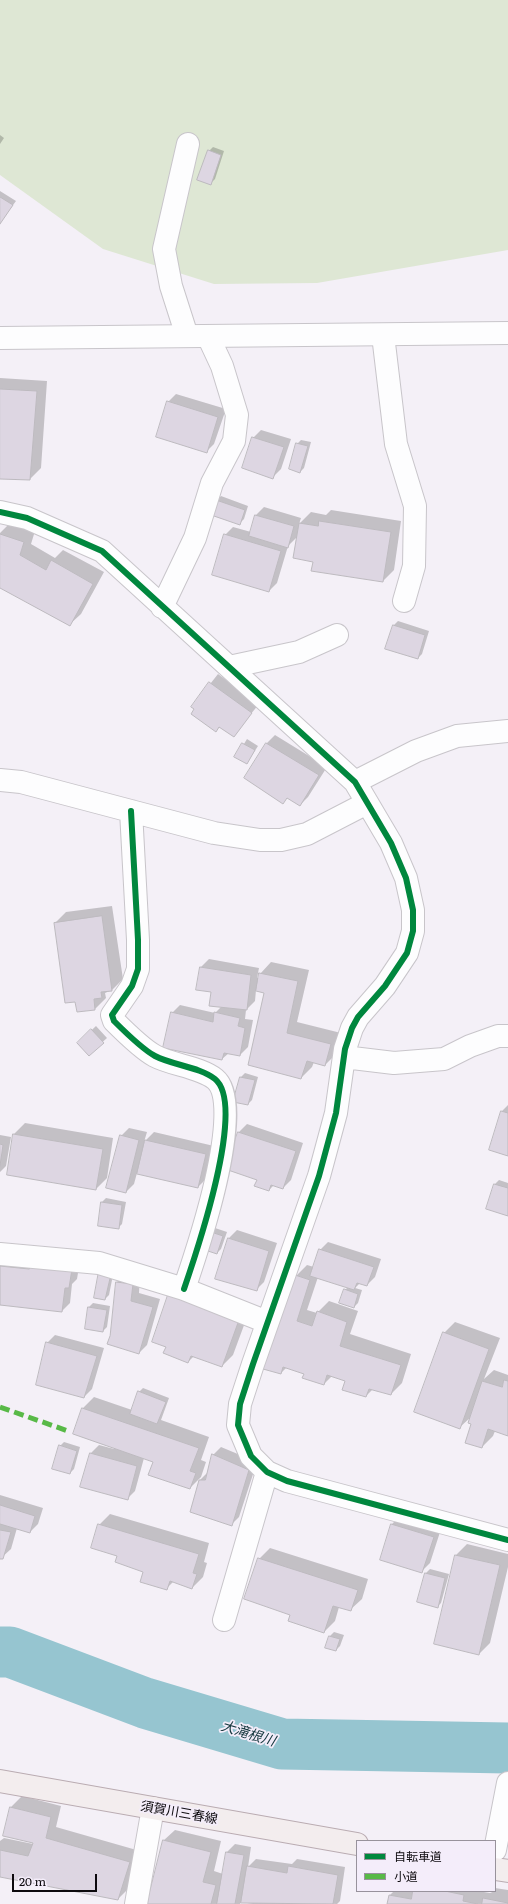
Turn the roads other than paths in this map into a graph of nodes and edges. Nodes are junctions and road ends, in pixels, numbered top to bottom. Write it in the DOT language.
graph roads {
  1 [pos="188,144"];
  2 [pos="508,333"];
  3 [pos="383,335"];
  4 [pos="187,336"];
  5 [pos="208,336"];
  6 [pos="0,338"];
  7 [pos="0,512"];
  8 [pos="404,601"];
  9 [pos="162,607"];
  10 [pos="337,635"];
  11 [pos="229,667"];
  12 [pos="508,731"];
  13 [pos="0,780"];
  14 [pos="356,782"];
  15 [pos="367,803"];
  16 [pos="131,811"];
  17 [pos="508,1036"];
  18 [pos="344,1057"];
  19 [pos="0,1254"];
  20 [pos="184,1289"];
  21 [pos="267,1322"];
  22 [pos="267,1472"];
  23 [pos="508,1540"];
  24 [pos="224,1620"];
  25 [pos="0,1781"];
  26 [pos="508,1783"];
  27 [pos="153,1808"];
  28 [pos="497,1841"];
  29 [pos="356,1844"];
  30 [pos="496,1869"];
  31 [pos="508,1871"];
  32 [pos="136,1904"];
  1 -- 4 [label="street"];
  2 -- 3 [label="street"];
  3 -- 5 [label="street"];
  3 -- 8 [label="street"];
  4 -- 5 [label="street"];
  4 -- 6 [label="street"];
  5 -- 9 [label="street"];
  7 -- 9 [label="street"];
  9 -- 11 [label="street"];
  10 -- 11 [label="street"];
  11 -- 14 [label="street"];
  12 -- 14 [label="street"];
  13 -- 16 [label="street"];
  14 -- 15 [label="street"];
  15 -- 16 [label="street"];
  15 -- 18 [label="street"];
  16 -- 20 [label="street"];
  17 -- 18 [label="street"];
  18 -- 21 [label="street"];
  19 -- 20 [label="street"];
  20 -- 21 [label="street"];
  21 -- 22 [label="street"];
  22 -- 23 [label="street"];
  22 -- 24 [label="street"];
  25 -- 27 [label="main road, 須賀川三春線"];
  26 -- 28 [label="street"];
  27 -- 29 [label="main road, 須賀川三春線"];
  27 -- 32 [label="street"];
  30 -- 31 [label="main road"];
}
